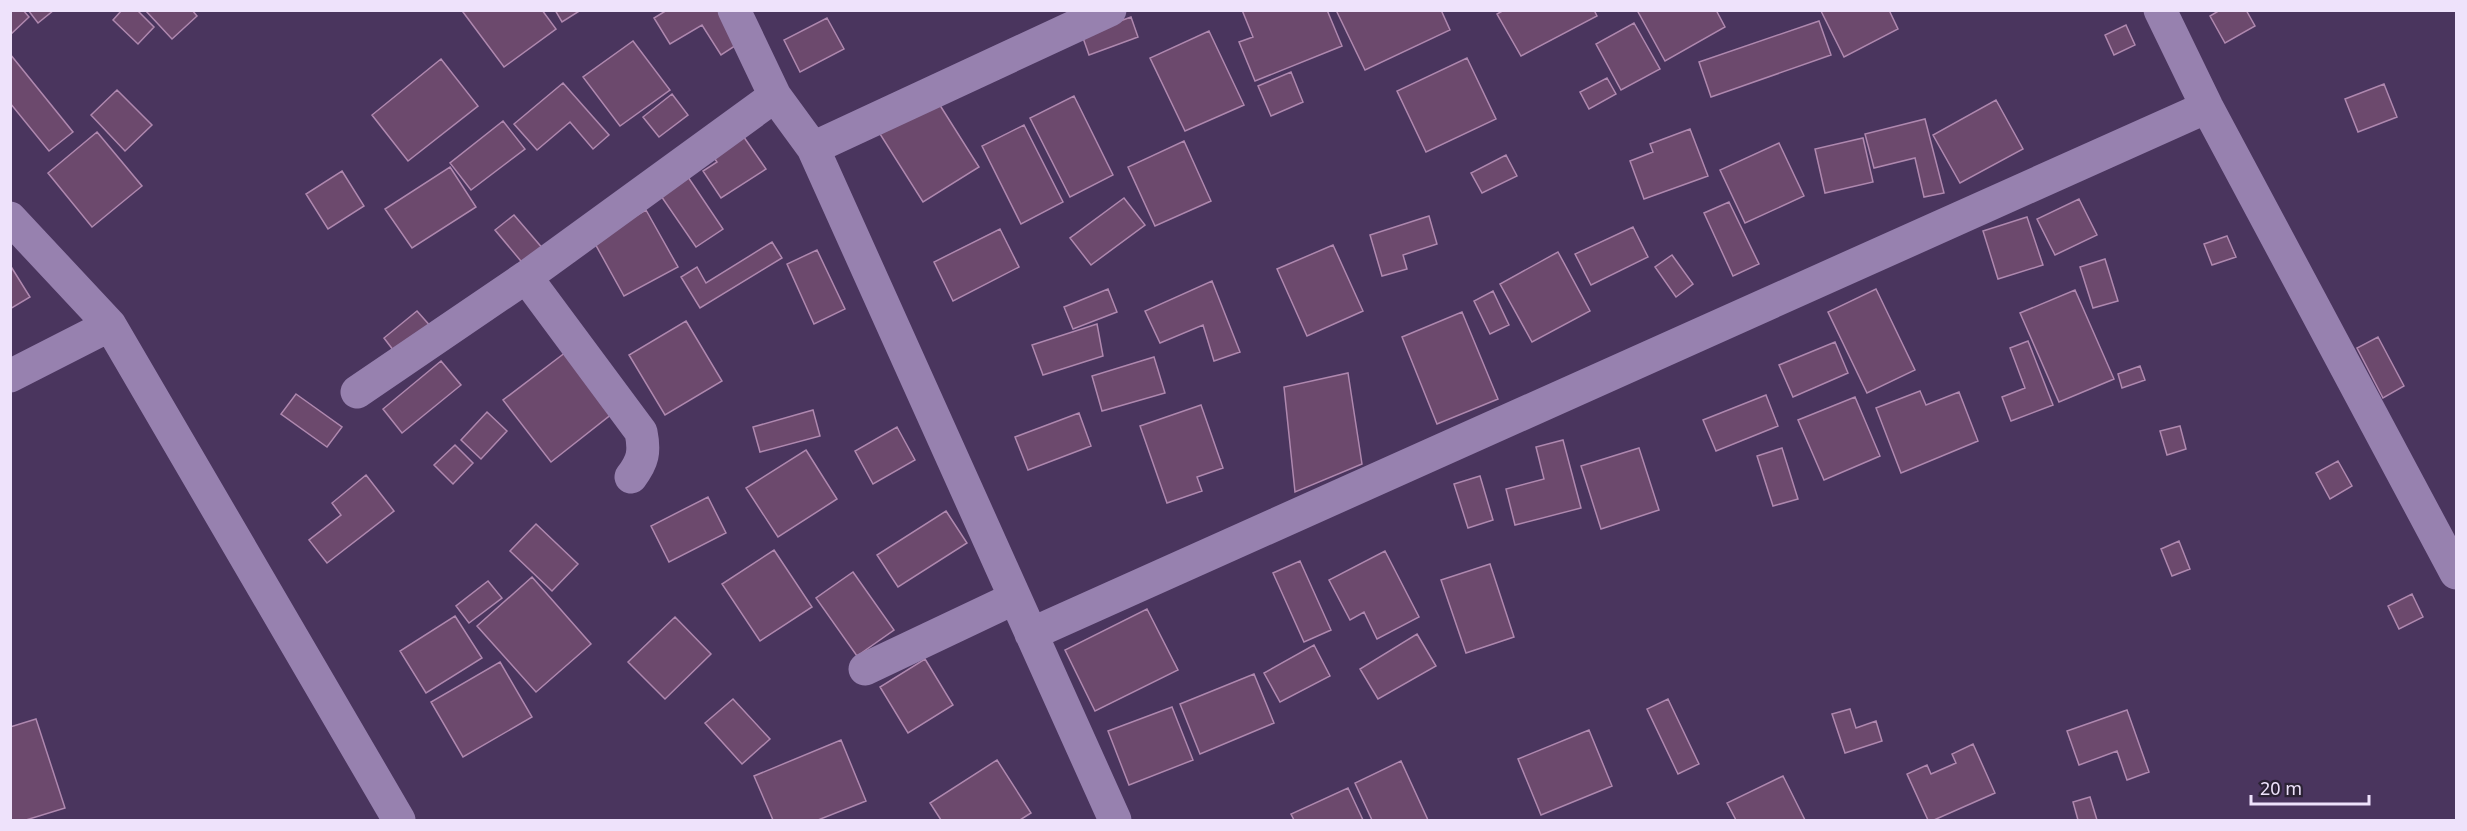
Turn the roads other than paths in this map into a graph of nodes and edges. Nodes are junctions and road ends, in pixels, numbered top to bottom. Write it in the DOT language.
graph roads {
  1 [pos="734,10"];
  2 [pos="1110,10"];
  3 [pos="2160,10"];
  4 [pos="776,96"];
  5 [pos="2207,107"];
  6 [pos="813,148"];
  7 [pos="10,218"];
  8 [pos="526,277"];
  9 [pos="110,325"];
  10 [pos="10,376"];
  11 [pos="357,392"];
  12 [pos="631,477"];
  13 [pos="2457,573"];
  14 [pos="1015,598"];
  15 [pos="1031,634"];
  16 [pos="865,669"];
  17 [pos="399,820"];
  18 [pos="1115,820"];
  1 -- 4 [label="street"];
  2 -- 6 [label="street"];
  3 -- 5 [label="street"];
  4 -- 6 [label="street"];
  4 -- 8 [label="street"];
  5 -- 13 [label="street"];
  5 -- 15 [label="street"];
  6 -- 14 [label="street"];
  7 -- 9 [label="street"];
  8 -- 11 [label="street"];
  8 -- 12 [label="street"];
  9 -- 10 [label="street"];
  9 -- 17 [label="street"];
  14 -- 15 [label="street"];
  14 -- 16 [label="street"];
  15 -- 18 [label="street"];
}
